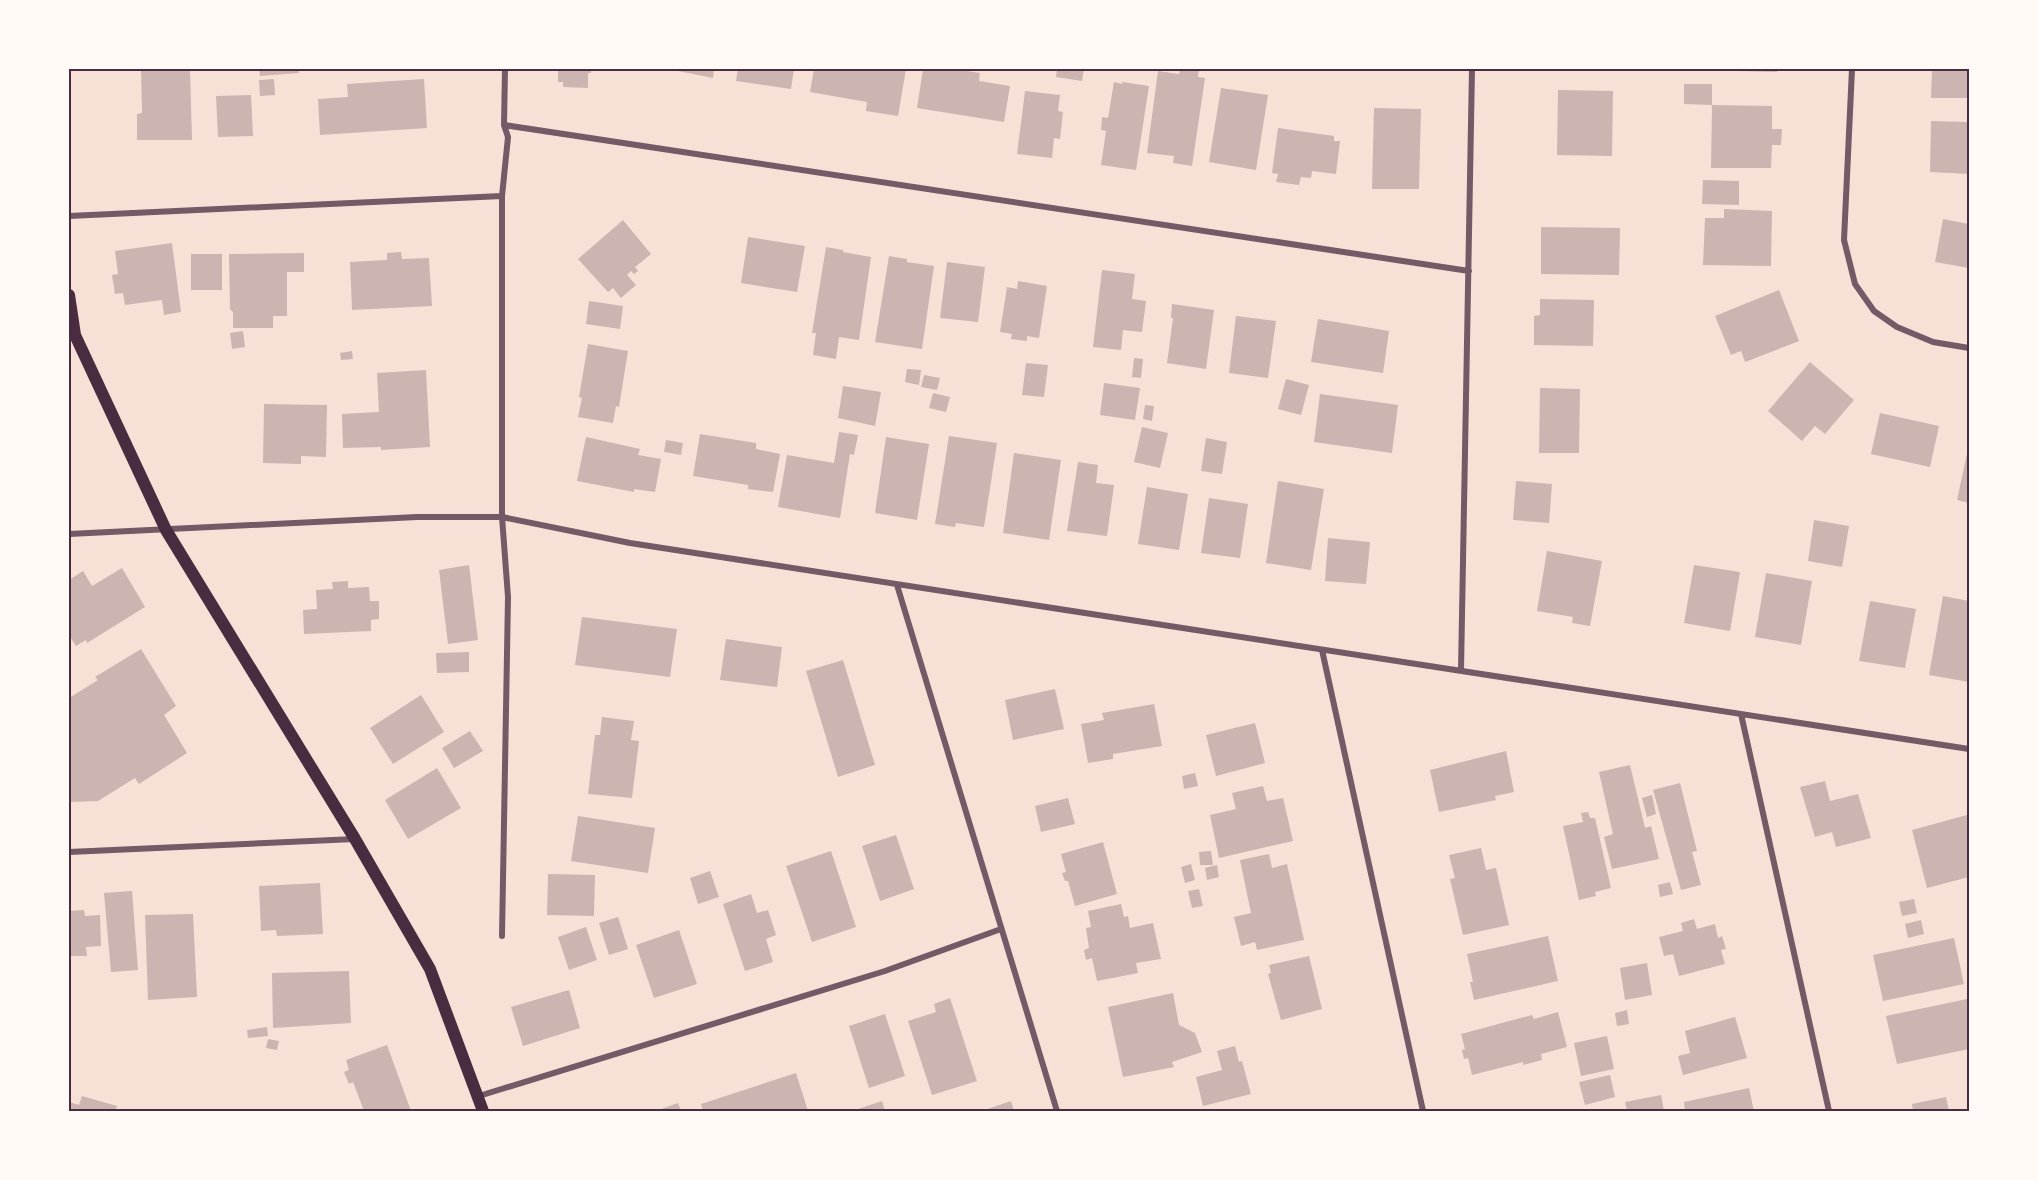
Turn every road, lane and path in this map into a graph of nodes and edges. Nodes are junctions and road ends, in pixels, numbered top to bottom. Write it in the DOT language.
graph roads {
  1 [pos="505,69"];
  2 [pos="1472,69"];
  3 [pos="1852,69"];
  4 [pos="504,125"];
  5 [pos="502,196"];
  6 [pos="69,216"];
  7 [pos="1469,271"];
  8 [pos="69,295"];
  9 [pos="1969,348"];
  10 [pos="502,517"];
  11 [pos="166,530"];
  12 [pos="69,534"];
  13 [pos="897,585"];
  14 [pos="1322,650"];
  15 [pos="1461,670"];
  16 [pos="1741,714"];
  17 [pos="1969,749"];
  18 [pos="355,839"];
  19 [pos="69,852"];
  20 [pos="1001,929"];
  21 [pos="502,936"];
  22 [pos="478,1096"];
  23 [pos="483,1111"];
  24 [pos="1057,1111"];
  25 [pos="1423,1111"];
  26 [pos="1829,1111"];
  1 -- 4 [label="street"];
  2 -- 7 [label="street"];
  3 -- 9 [label="street"];
  4 -- 5 [label="street"];
  4 -- 7 [label="street"];
  5 -- 6 [label="street"];
  5 -- 10 [label="street"];
  7 -- 15 [label="street"];
  8 -- 11 [label="main road"];
  10 -- 11 [label="street"];
  10 -- 13 [label="street"];
  10 -- 21 [label="street"];
  11 -- 12 [label="street"];
  11 -- 18 [label="main road"];
  13 -- 14 [label="street"];
  13 -- 20 [label="street"];
  14 -- 15 [label="street"];
  14 -- 25 [label="street"];
  15 -- 16 [label="street"];
  16 -- 17 [label="street"];
  16 -- 26 [label="street"];
  18 -- 19 [label="street"];
  18 -- 22 [label="main road"];
  20 -- 22 [label="street"];
  20 -- 24 [label="street"];
  22 -- 23 [label="main road"];
}
